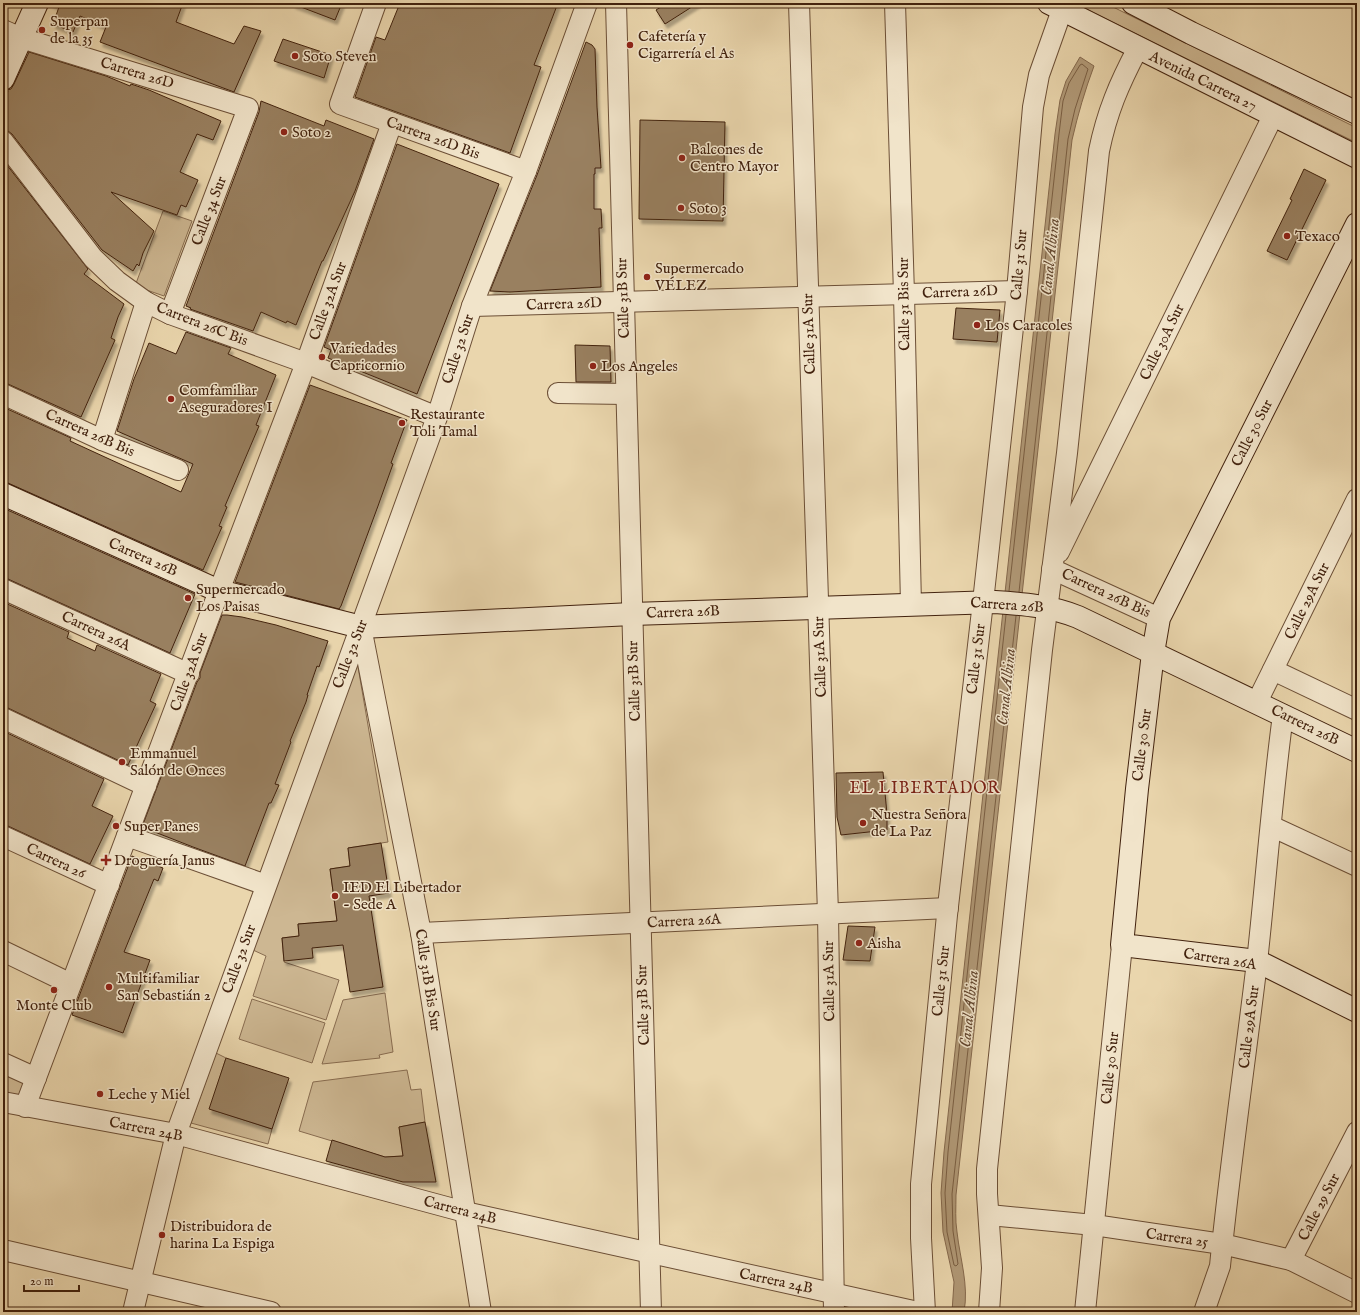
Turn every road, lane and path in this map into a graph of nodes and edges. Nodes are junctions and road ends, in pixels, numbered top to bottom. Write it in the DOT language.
graph roads {
  1 [pos="37,3"];
  2 [pos="376,3"];
  3 [pos="799,3"];
  4 [pos="895,3"];
  5 [pos="1133,3"];
  6 [pos="620,6"];
  7 [pos="586,7"];
  8 [pos="1055,7"];
  9 [pos="1162,10"];
  10 [pos="12,34"];
  11 [pos="1138,48"];
  12 [pos="3,79"];
  13 [pos="248,108"];
  14 [pos="1357,113"];
  15 [pos="1273,116"];
  16 [pos="392,123"];
  17 [pos="3,141"];
  18 [pos="1357,157"];
  19 [pos="526,171"];
  20 [pos="1357,224"];
  21 [pos="1016,291"];
  22 [pos="904,294"];
  23 [pos="808,296"];
  24 [pos="146,302"];
  25 [pos="624,302"];
  26 [pos="472,306"];
  27 [pos="170,314"];
  28 [pos="306,364"];
  29 [pos="558,393"];
  30 [pos="3,394"];
  31 [pos="626,394"];
  32 [pos="437,417"];
  33 [pos="102,440"];
  34 [pos="178,470"];
  35 [pos="3,494"];
  36 [pos="1357,499"];
  37 [pos="1052,569"];
  38 [pos="3,589"];
  39 [pos="219,591"];
  40 [pos="989,602"];
  41 [pos="911,605"];
  42 [pos="1038,606"];
  43 [pos="818,608"];
  44 [pos="632,614"];
  45 [pos="1160,618"];
  46 [pos="361,627"];
  47 [pos="1153,653"];
  48 [pos="1273,670"];
  49 [pos="188,674"];
  50 [pos="1257,702"];
  51 [pos="1357,710"];
  52 [pos="1283,715"];
  53 [pos="3,718"];
  54 [pos="1357,751"];
  55 [pos="146,786"];
  56 [pos="1271,826"];
  57 [pos="3,836"];
  58 [pos="127,836"];
  59 [pos="1357,866"];
  60 [pos="109,885"];
  61 [pos="266,885"];
  62 [pos="948,908"];
  63 [pos="828,914"];
  64 [pos="640,923"];
  65 [pos="421,933"];
  66 [pos="1122,945"];
  67 [pos="3,951"];
  68 [pos="1257,962"];
  69 [pos="72,984"];
  70 [pos="1357,1011"];
  71 [pos="3,1063"];
  72 [pos="36,1078"];
  73 [pos="3,1102"];
  74 [pos="25,1107"];
  75 [pos="1357,1132"];
  76 [pos="176,1134"];
  77 [pos="465,1212"];
  78 [pos="988,1215"];
  79 [pos="1094,1225"];
  80 [pos="1222,1244"];
  81 [pos="3,1250"];
  82 [pos="649,1253"];
  83 [pos="1291,1260"];
  84 [pos="140,1281"];
  85 [pos="1357,1294"];
  86 [pos="834,1303"];
  87 [pos="133,1312"];
  88 [pos="271,1312"];
  89 [pos="481,1312"];
  90 [pos="651,1312"];
  91 [pos="918,1312"];
  92 [pos="924,1312"];
  93 [pos="989,1312"];
  94 [pos="1085,1312"];
  95 [pos="1204,1312"];
  1 -- 10 [label="street"];
  2 -- 16 [label="street, Carrera 26D Bis"];
  3 -- 23 [label="street, Calle 31A Sur"];
  4 -- 22 [label="street, Calle 31 Bis Sur"];
  5 -- 9 [label="street"];
  6 -- 7 [label="street"];
  6 -- 25 [label="street, Calle 31B Sur"];
  7 -- 19 [label="street, Calle 32 Sur"];
  8 -- 11 [label="street, Avenida Carrera 27"];
  8 -- 21 [label="street, Calle 31 Sur"];
  9 -- 14 [label="street"];
  10 -- 12 [label="street"];
  10 -- 13 [label="street, Carrera 26D"];
  11 -- 15 [label="street, Avenida Carrera 27"];
  11 -- 37 [label="street"];
  13 -- 27 [label="street, Calle 34 Sur"];
  15 -- 18 [label="street, Avenida Carrera 27"];
  15 -- 37 [label="street, Calle 30A Sur"];
  16 -- 19 [label="street, Carrera 26D Bis"];
  16 -- 28 [label="street, Calle 32A Sur"];
  17 -- 24 [label="street, Carrera 26C Bis"];
  19 -- 26 [label="street, Calle 32 Sur"];
  20 -- 45 [label="street, Calle 30 Sur"];
  21 -- 22 [label="street, Carrera 26D"];
  21 -- 40 [label="street, Calle 31 Sur"];
  22 -- 23 [label="street, Carrera 26D"];
  22 -- 41 [label="street, Calle 31 Bis Sur"];
  23 -- 25 [label="street, Carrera 26D"];
  23 -- 43 [label="street, Calle 31A Sur"];
  24 -- 27 [label="street, Carrera 26C Bis"];
  24 -- 33 [label="street"];
  25 -- 26 [label="street, Carrera 26D"];
  25 -- 31 [label="street, Calle 31B Sur"];
  26 -- 32 [label="street, Calle 32 Sur"];
  27 -- 28 [label="street, Carrera 26C Bis"];
  28 -- 32 [label="street, Carrera 26C Bis"];
  28 -- 39 [label="street, Calle 32A Sur"];
  29 -- 31 [label="street"];
  30 -- 33 [label="street, Carrera 26B Bis"];
  31 -- 44 [label="street, Calle 31B Sur"];
  32 -- 46 [label="street, Calle 32 Sur"];
  33 -- 34 [label="street, Carrera 26B Bis"];
  35 -- 39 [label="street, Carrera 26B"];
  36 -- 48 [label="street, Calle 29A Sur"];
  37 -- 42 [label="street"];
  37 -- 45 [label="street, Carrera 26B Bis"];
  38 -- 49 [label="street, Carrera 26A"];
  39 -- 46 [label="street, Carrera 26B"];
  39 -- 49 [label="street, Calle 32A Sur"];
  40 -- 41 [label="street, Carrera 26B"];
  40 -- 42 [label="street, Carrera 26B"];
  40 -- 62 [label="street, Calle 31 Sur"];
  41 -- 43 [label="street, Carrera 26B"];
  42 -- 47 [label="street, Carrera 26B"];
  42 -- 78 [label="street"];
  43 -- 44 [label="street, Carrera 26B"];
  43 -- 63 [label="street, Calle 31A Sur"];
  44 -- 46 [label="street, Carrera 26B"];
  44 -- 64 [label="street, Calle 31B Sur"];
  45 -- 47 [label="street, Calle 30 Sur"];
  46 -- 61 [label="street, Calle 32 Sur"];
  46 -- 65 [label="street, Calle 31B Bis Sur"];
  47 -- 50 [label="street, Carrera 26B"];
  47 -- 66 [label="street, Calle 30 Sur"];
  48 -- 50 [label="street, Calle 29A Sur"];
  48 -- 51 [label="street"];
  49 -- 55 [label="street, Calle 32A Sur"];
  50 -- 52 [label="street, Carrera 26B"];
  52 -- 54 [label="street, Carrera 26B"];
  52 -- 56 [label="street, Calle 29A Sur"];
  53 -- 55 [label="street"];
  55 -- 58 [label="street, Calle 32A Sur"];
  56 -- 59 [label="street"];
  56 -- 68 [label="street, Calle 29A Sur"];
  57 -- 60 [label="street, Carrera 26"];
  58 -- 60 [label="street, Calle 32A Sur"];
  58 -- 61 [label="street"];
  60 -- 69 [label="street, Calle 32A Sur"];
  61 -- 76 [label="street, Calle 32 Sur"];
  62 -- 63 [label="street, Carrera 26A"];
  62 -- 92 [label="street, Calle 31 Sur"];
  63 -- 64 [label="street, Carrera 26A"];
  63 -- 86 [label="street, Calle 31A Sur"];
  64 -- 65 [label="street, Carrera 26A"];
  64 -- 82 [label="street, Calle 31B Sur"];
  65 -- 77 [label="street, Calle 31B Bis Sur"];
  66 -- 68 [label="street, Carrera 26A"];
  66 -- 79 [label="street, Calle 30 Sur"];
  67 -- 69 [label="street"];
  68 -- 70 [label="street, Carrera 26A"];
  68 -- 80 [label="street, Calle 29A Sur"];
  69 -- 72 [label="street, Calle 32A Sur"];
  71 -- 72 [label="street"];
  72 -- 74 [label="street, Calle 32A Sur"];
  73 -- 74 [label="street, Carrera 24B"];
  74 -- 76 [label="street, Carrera 24B"];
  75 -- 83 [label="street, Calle 29 Sur"];
  76 -- 77 [label="street, Carrera 24B"];
  76 -- 84 [label="street, Calle 32 Sur"];
  77 -- 82 [label="street, Carrera 24B"];
  77 -- 89 [label="street, Calle 31B Bis Sur"];
  78 -- 79 [label="street, Carrera 25"];
  78 -- 93 [label="street"];
  79 -- 80 [label="street, Carrera 25"];
  79 -- 94 [label="street, Calle 30 Sur"];
  80 -- 83 [label="street, Carrera 25"];
  80 -- 95 [label="street, Calle 29A Sur"];
  81 -- 84 [label="street"];
  82 -- 86 [label="street, Carrera 24B"];
  82 -- 90 [label="street, Calle 31B Sur"];
  83 -- 85 [label="street, Carrera 25"];
  84 -- 87 [label="street, Calle 32 Sur"];
  84 -- 88 [label="street"];
  86 -- 91 [label="street, Carrera 24B"];
}
